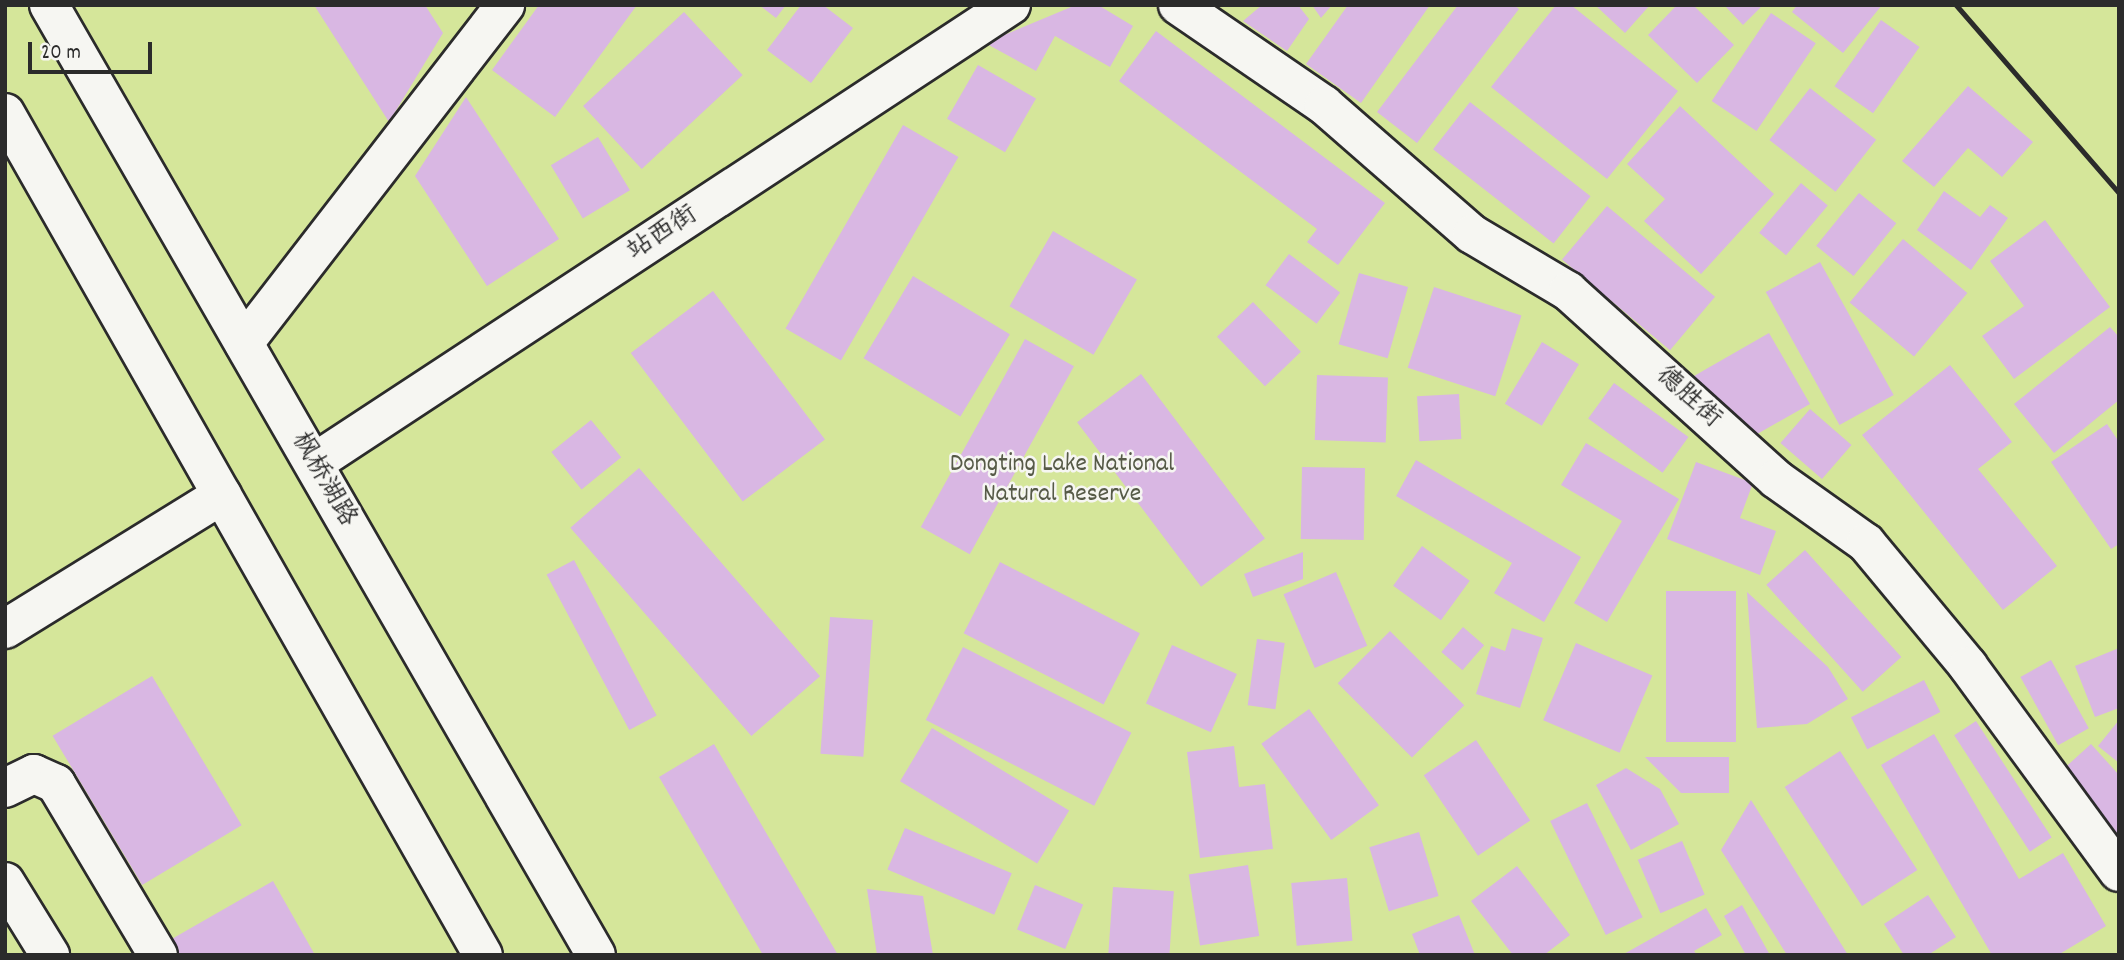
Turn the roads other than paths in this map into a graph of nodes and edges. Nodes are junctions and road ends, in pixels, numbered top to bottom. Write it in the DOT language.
graph roads {
  1 [pos="49,5"];
  2 [pos="505,5"];
  3 [pos="1011,5"];
  4 [pos="1178,5"];
  5 [pos="5,113"];
  6 [pos="244,343"];
  7 [pos="314,463"];
  8 [pos="222,495"];
  9 [pos="5,629"];
  10 [pos="5,788"];
  11 [pos="2119,872"];
  12 [pos="5,882"];
  13 [pos="50,955"];
  14 [pos="158,955"];
  15 [pos="483,955"];
  16 [pos="596,955"];
  1 -- 6 [label="street, 枫桥湖路"];
  2 -- 6 [label="street"];
  3 -- 7 [label="street, 站西街"];
  4 -- 11 [label="street, 德胜街"];
  5 -- 8 [label="street"];
  6 -- 7 [label="street, 枫桥湖路"];
  7 -- 16 [label="street, 枫桥湖路"];
  8 -- 9 [label="street"];
  8 -- 15 [label="street"];
  10 -- 14 [label="street"];
  12 -- 13 [label="street"];
}
